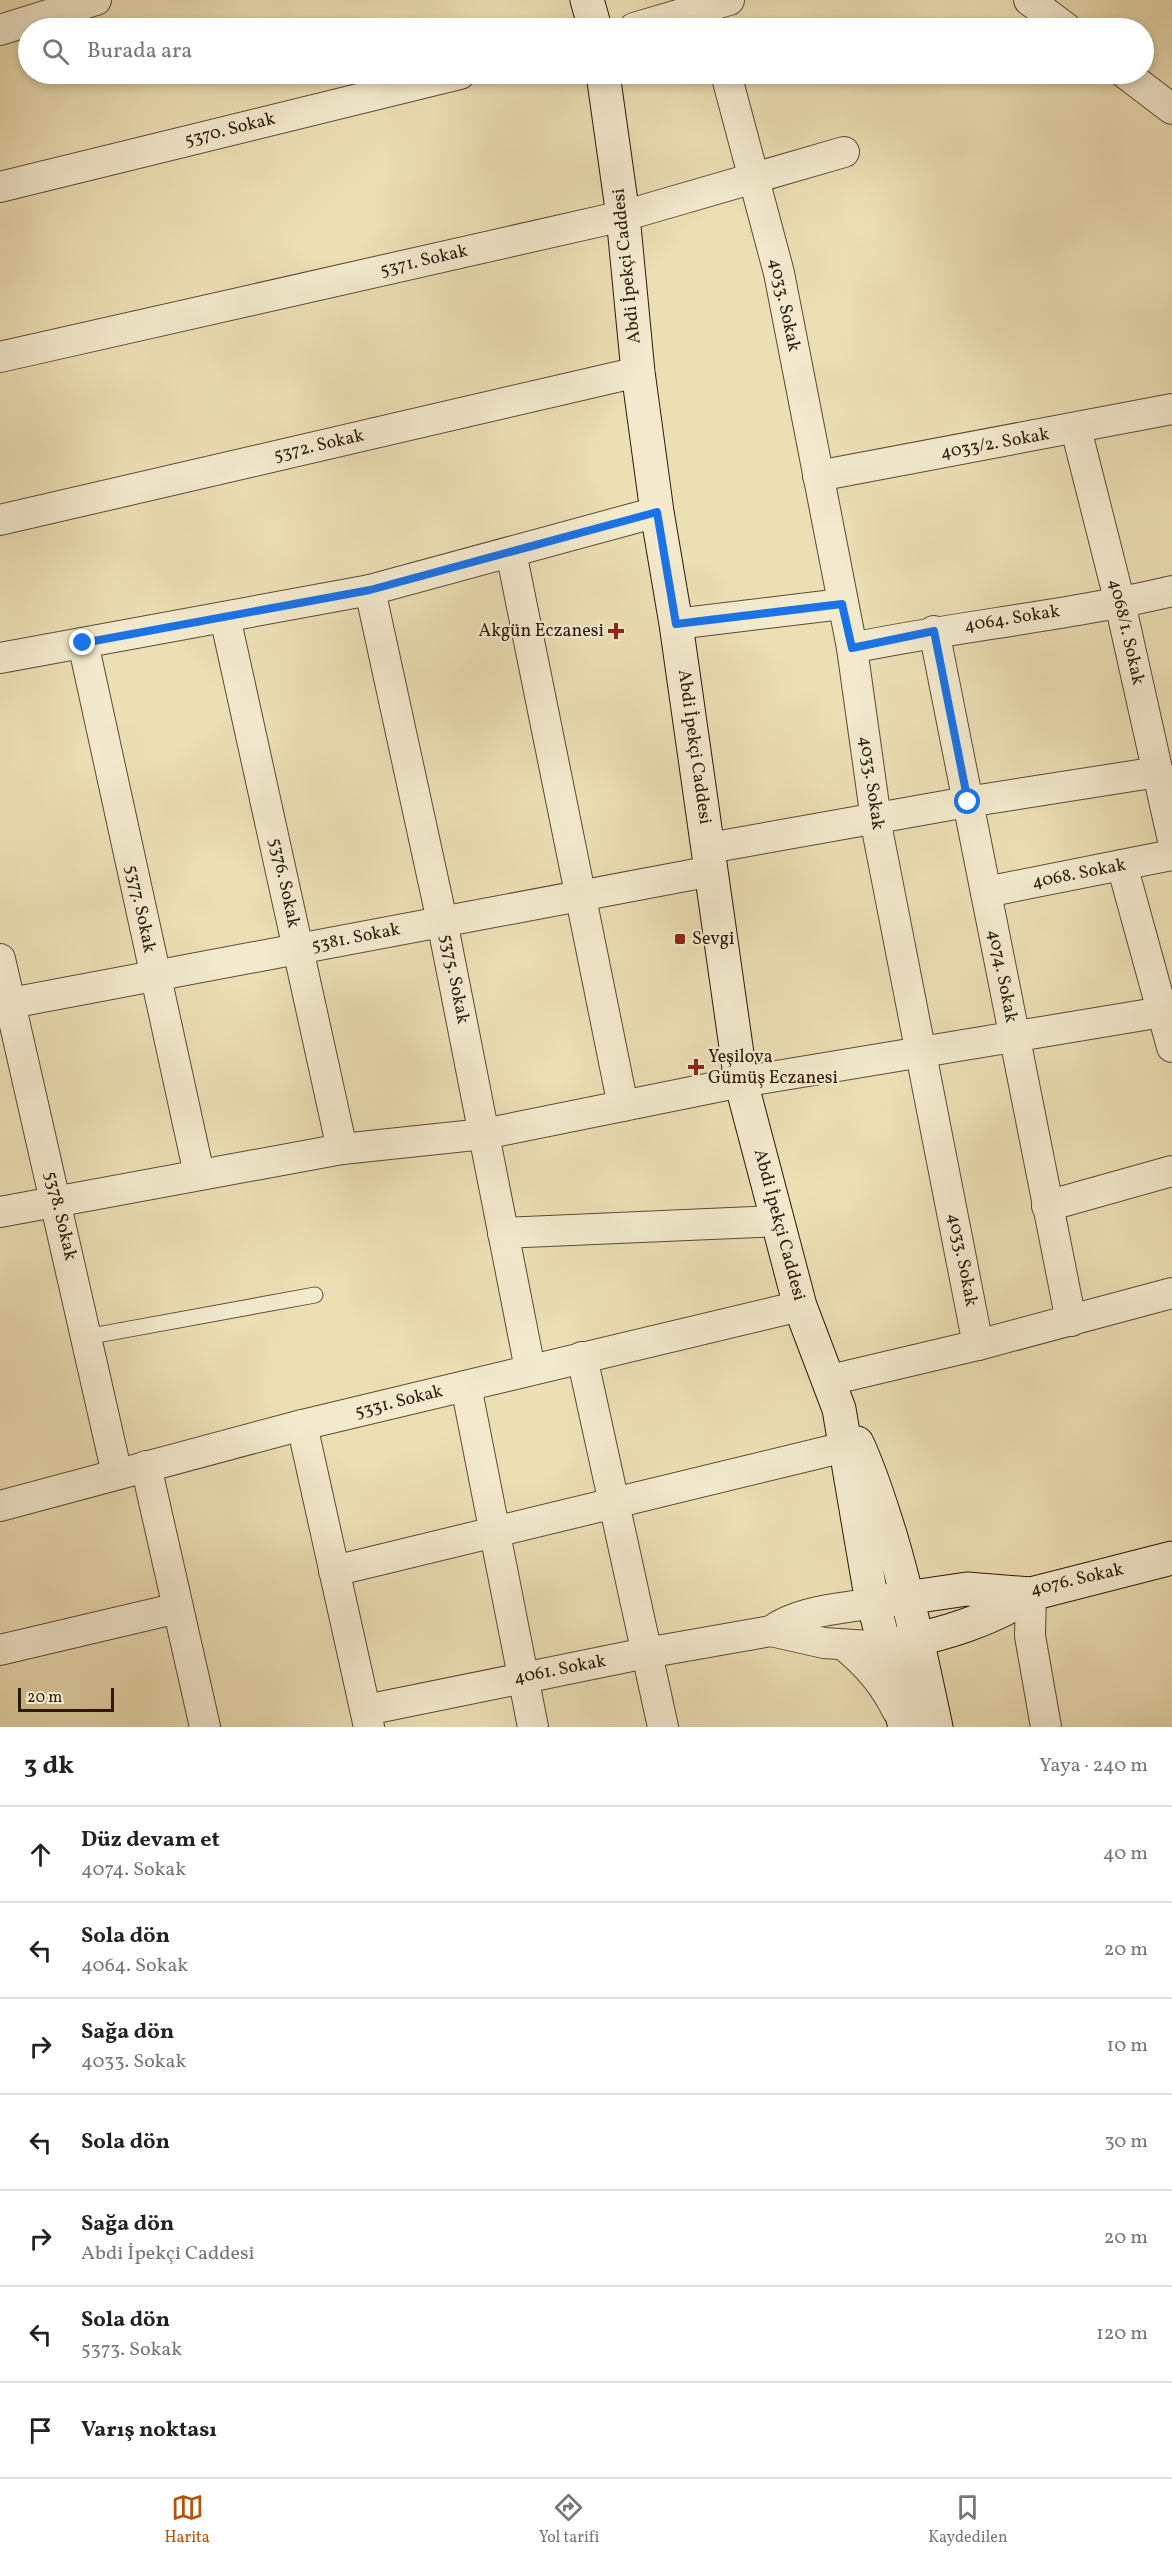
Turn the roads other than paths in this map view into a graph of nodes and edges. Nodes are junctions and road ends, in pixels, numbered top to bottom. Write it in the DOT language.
graph roads {
  1 [pos="96,0"];
  2 [pos="587,0"];
  3 [pos="1029,0"];
  4 [pos="714,9"];
  5 [pos="38,18"];
  6 [pos="592,18"];
  7 [pos="676,18"];
  8 [pos="1053,18"];
  9 [pos="18,24"];
  10 [pos="0,30"];
  11 [pos="419,84"];
  12 [pos="604,84"];
  13 [pos="729,84"];
  14 [pos="1139,84"];
  15 [pos="1172,109"];
  16 [pos="844,152"];
  17 [pos="753,180"];
  18 [pos="0,187"];
  19 [pos="623,216"];
  20 [pos="0,357"];
  21 [pos="638,372"];
  22 [pos="1172,409"];
  23 [pos="1076,429"];
  24 [pos="819,476"];
  25 [pos="657,512"];
  26 [pos="0,520"];
  27 [pos="510,552"];
  28 [pos="370,590"];
  29 [pos="1172,591"];
  30 [pos="1120,603"];
  31 [pos="842,604"];
  32 [pos="225,617"];
  33 [pos="676,624"];
  34 [pos="934,631"];
  35 [pos="83,643"];
  36 [pos="852,648"];
  37 [pos="0,658"];
  38 [pos="1160,732"];
  39 [pos="1158,772"];
  40 [pos="968,802"];
  41 [pos="876,820"];
  42 [pos="1172,836"];
  43 [pos="1172,855"];
  44 [pos="711,860"];
  45 [pos="1122,865"];
  46 [pos="986,892"];
  47 [pos="580,896"];
  48 [pos="442,921"];
  49 [pos="299,949"];
  50 [pos="0,959"];
  51 [pos="154,977"];
  52 [pos="5,1004"];
  53 [pos="1162,1012"];
  54 [pos="1014,1037"];
  55 [pos="1172,1047"];
  56 [pos="922,1052"];
  57 [pos="741,1082"];
  58 [pos="623,1106"];
  59 [pos="484,1134"];
  60 [pos="342,1149"];
  61 [pos="1172,1171"];
  62 [pos="199,1174"];
  63 [pos="57,1201"];
  64 [pos="1047,1206"];
  65 [pos="0,1212"];
  66 [pos="778,1221"];
  67 [pos="503,1233"];
  68 [pos="1172,1293"];
  69 [pos="315,1295"];
  70 [pos="800,1306"];
  71 [pos="1071,1321"];
  72 [pos="86,1337"];
  73 [pos="978,1345"];
  74 [pos="582,1357"];
  75 [pos="530,1370"];
  76 [pos="466,1386"];
  77 [pos="834,1395"];
  78 [pos="302,1425"];
  79 [pos="845,1446"];
  80 [pos="146,1466"];
  81 [pos="117,1474"];
  82 [pos="614,1503"];
  83 [pos="0,1506"];
  84 [pos="495,1532"];
  85 [pos="877,1546"];
  86 [pos="1172,1558"];
  87 [pos="334,1571"];
  88 [pos="981,1588"];
  89 [pos="1030,1594"];
  90 [pos="908,1597"];
  91 [pos="874,1603"];
  92 [pos="178,1608"];
  93 [pos="820,1612"];
  94 [pos="968,1626"];
  95 [pos="771,1631"];
  96 [pos="918,1640"];
  97 [pos="845,1646"];
  98 [pos="884,1647"];
  99 [pos="0,1650"];
  100 [pos="646,1653"];
  101 [pos="524,1678"];
  102 [pos="368,1719"];
  103 [pos="920,1725"];
  104 [pos="206,1727"];
  105 [pos="533,1727"];
  106 [pos="663,1727"];
  107 [pos="1046,1727"];
  1 -- 5 [label="street"];
  2 -- 6 [label="main road"];
  3 -- 8 [label="street"];
  4 -- 7 [label="street"];
  9 -- 10 [label="street"];
  11 -- 18 [label="street, 5370. Sokak"];
  12 -- 19 [label="main road, Abdi İpekçi Caddesi"];
  13 -- 17 [label="street, 4033. Sokak"];
  14 -- 15 [label="street"];
  16 -- 17 [label="street, 5371. Sokak"];
  17 -- 19 [label="street, 5371. Sokak"];
  17 -- 24 [label="street, 4033. Sokak"];
  19 -- 20 [label="street, 5371. Sokak"];
  19 -- 21 [label="main road, Abdi İpekçi Caddesi"];
  21 -- 25 [label="main road, Abdi İpekçi Caddesi"];
  21 -- 26 [label="street, 5372. Sokak"];
  22 -- 23 [label="street, 4033/2. Sokak"];
  23 -- 24 [label="street, 4033/2. Sokak"];
  23 -- 30 [label="street, 4068/1. Sokak"];
  24 -- 31 [label="street, 4033. Sokak"];
  25 -- 27 [label="street"];
  25 -- 33 [label="main road, Abdi İpekçi Caddesi"];
  27 -- 28 [label="street"];
  27 -- 47 [label="street"];
  28 -- 32 [label="street"];
  28 -- 48 [label="street, 5375. Sokak"];
  29 -- 30 [label="street, 4064. Sokak"];
  30 -- 34 [label="street, 4064. Sokak"];
  30 -- 38 [label="street, 4068/1. Sokak"];
  31 -- 33 [label="street"];
  31 -- 36 [label="street, 4033. Sokak"];
  32 -- 35 [label="street"];
  32 -- 49 [label="street, 5376. Sokak"];
  33 -- 44 [label="main road, Abdi İpekçi Caddesi"];
  34 -- 36 [label="street, 4064. Sokak"];
  34 -- 40 [label="street, 4074. Sokak"];
  35 -- 37 [label="street"];
  35 -- 51 [label="street, 5377. Sokak"];
  36 -- 41 [label="street, 4033. Sokak"];
  38 -- 39 [label="street, 4068/1. Sokak"];
  39 -- 40 [label="street, 5381. Sokak"];
  39 -- 42 [label="street, 4068/1. Sokak"];
  40 -- 41 [label="street, 5381. Sokak"];
  40 -- 46 [label="street, 4074. Sokak"];
  41 -- 44 [label="street, 5381. Sokak"];
  41 -- 56 [label="street, 4033. Sokak"];
  43 -- 45 [label="street, 4068. Sokak"];
  44 -- 47 [label="street, 5381. Sokak"];
  44 -- 57 [label="main road, Abdi İpekçi Caddesi"];
  45 -- 46 [label="street, 4068. Sokak"];
  45 -- 53 [label="street"];
  46 -- 54 [label="street, 4074. Sokak"];
  47 -- 48 [label="street, 5381. Sokak"];
  47 -- 58 [label="street"];
  48 -- 49 [label="street, 5381. Sokak"];
  48 -- 59 [label="street, 5375. Sokak"];
  49 -- 51 [label="street, 5381. Sokak"];
  49 -- 60 [label="street, 5376. Sokak"];
  50 -- 52 [label="street, 5378. Sokak"];
  51 -- 52 [label="street, 5381. Sokak"];
  51 -- 62 [label="street, 5377. Sokak"];
  52 -- 63 [label="street, 5378. Sokak"];
  53 -- 54 [label="street"];
  53 -- 55 [label="street"];
  54 -- 56 [label="street"];
  54 -- 64 [label="street, 4074. Sokak"];
  56 -- 57 [label="street"];
  56 -- 73 [label="street, 4033. Sokak"];
  57 -- 58 [label="street"];
  57 -- 66 [label="main road, Abdi İpekçi Caddesi"];
  58 -- 59 [label="street"];
  59 -- 60 [label="street"];
  59 -- 67 [label="street, 5375. Sokak"];
  60 -- 62 [label="street"];
  61 -- 64 [label="street"];
  62 -- 63 [label="street"];
  63 -- 65 [label="street"];
  63 -- 72 [label="street, 5378. Sokak"];
  64 -- 71 [label="street, 4074. Sokak"];
  66 -- 67 [label="street"];
  66 -- 70 [label="main road, Abdi İpekçi Caddesi"];
  67 -- 75 [label="street, 5375. Sokak"];
  68 -- 71 [label="street"];
  69 -- 72 [label="lane"];
  70 -- 74 [label="street, 5331. Sokak"];
  70 -- 77 [label="main road, Abdi İpekçi Caddesi"];
  71 -- 73 [label="street"];
  72 -- 81 [label="street, 5378. Sokak"];
  73 -- 77 [label="street"];
  74 -- 75 [label="street, 5331. Sokak"];
  74 -- 82 [label="street"];
  75 -- 76 [label="street, 5331. Sokak"];
  76 -- 78 [label="street, 5331. Sokak"];
  76 -- 84 [label="street"];
  77 -- 79 [label="main road, Abdi İpekçi Caddesi"];
  77 -- 85 [label="main road, Abdi İpekçi Caddesi"];
  78 -- 80 [label="street, 5331. Sokak"];
  78 -- 87 [label="street"];
  79 -- 82 [label="street"];
  79 -- 85 [label="main road, Abdi İpekçi Caddesi"];
  80 -- 81 [label="street, 5331. Sokak"];
  80 -- 92 [label="street"];
  81 -- 83 [label="street, 5331. Sokak"];
  82 -- 84 [label="street"];
  82 -- 100 [label="street"];
  84 -- 87 [label="street"];
  84 -- 101 [label="street"];
  85 -- 88 [label="main road, 4076. Sokak"];
  85 -- 90 [label="main road, Abdi İpekçi Caddesi"];
  85 -- 91 [label="main road, Abdi İpekçi Caddesi"];
  85 -- 93 [label="street, 4061. Sokak"];
  86 -- 89 [label="main road, 4076. Sokak"];
  87 -- 102 [label="street"];
  88 -- 89 [label="main road, 4076. Sokak"];
  88 -- 90 [label="main road, 4076. Sokak"];
  89 -- 94 [label="main road"];
  89 -- 107 [label="street"];
  90 -- 91 [label="main road, 4076. Sokak"];
  90 -- 96 [label="main road, Abdi İpekçi Caddesi"];
  91 -- 93 [label="street, 4061. Sokak"];
  91 -- 98 [label="main road, Abdi İpekçi Caddesi"];
  92 -- 99 [label="street"];
  92 -- 104 [label="street"];
  93 -- 95 [label="street, 4061. Sokak"];
  94 -- 96 [label="main road"];
  94 -- 103 [label="main road"];
  95 -- 97 [label="street, 4061. Sokak"];
  95 -- 100 [label="street, 4061. Sokak"];
  96 -- 98 [label="main road"];
  96 -- 103 [label="main road, Abdi İpekçi Caddesi"];
  97 -- 98 [label="street, 4061. Sokak"];
  97 -- 103 [label="street"];
  98 -- 103 [label="main road, Abdi İpekçi Caddesi"];
  100 -- 101 [label="street, 4061. Sokak"];
  100 -- 106 [label="street"];
  101 -- 102 [label="street, 4061. Sokak"];
  101 -- 105 [label="street"];
}
